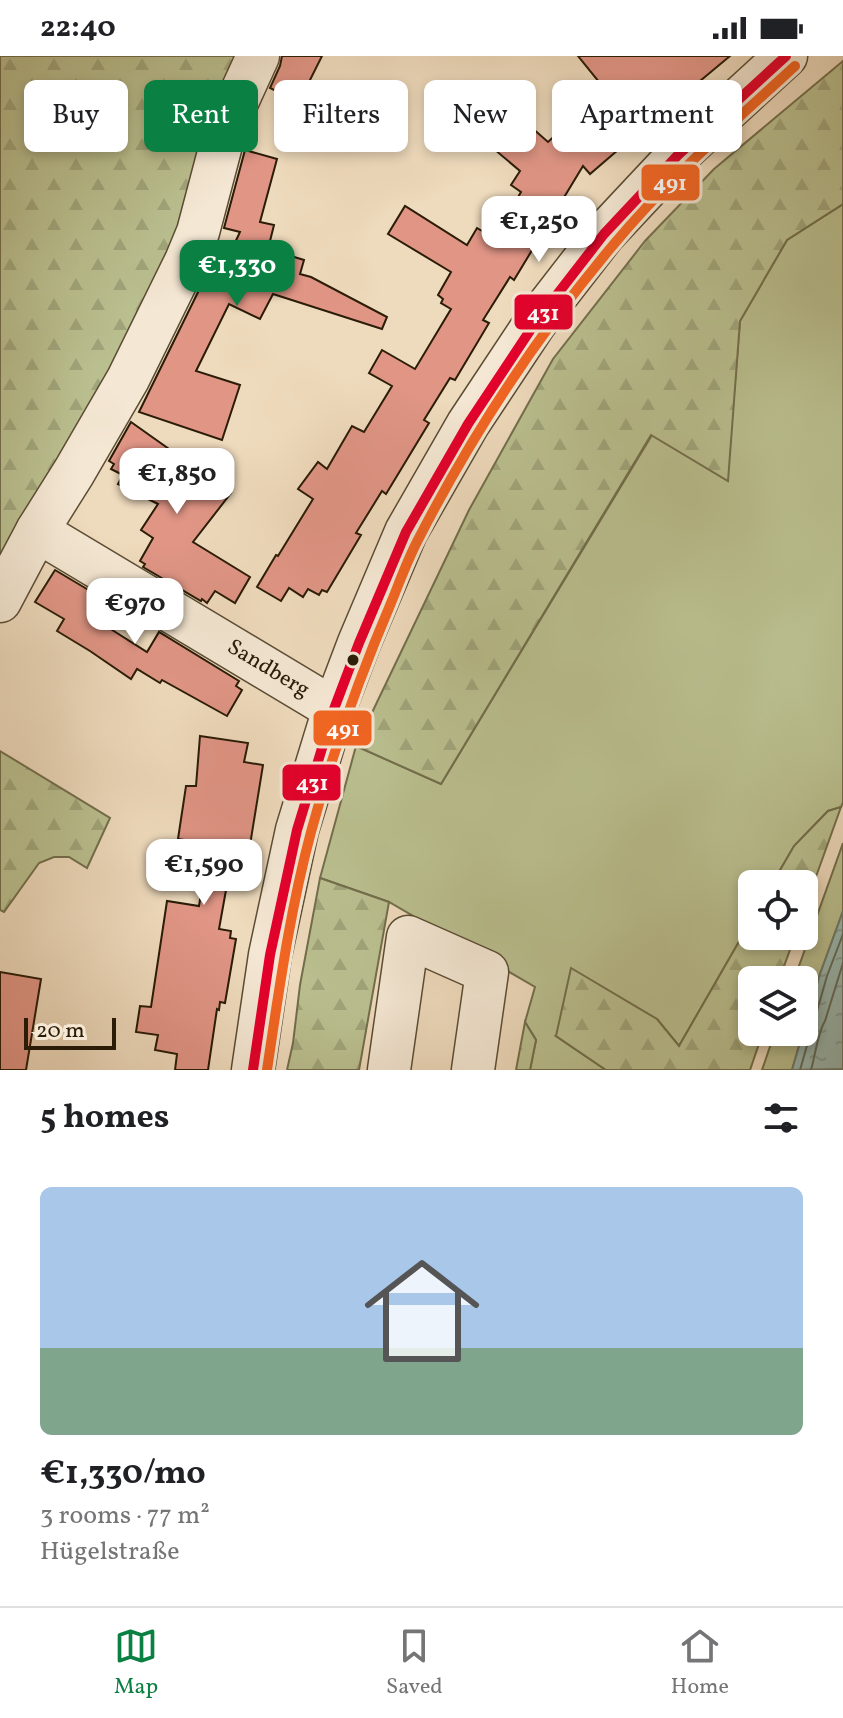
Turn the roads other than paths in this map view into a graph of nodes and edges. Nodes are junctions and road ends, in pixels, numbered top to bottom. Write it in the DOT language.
graph roads {
  1 [pos="258,56"];
  2 [pos="786,56"];
  3 [pos="37,531"];
  4 [pos="0,601"];
  5 [pos="334,709"];
  6 [pos="253,1070"];
  7 [pos="389,1070"];
  8 [pos="473,1070"];
  1 -- 3 [label="street"];
  2 -- 5 [label="street"];
  3 -- 4 [label="street"];
  3 -- 5 [label="street, Sandberg"];
  5 -- 6 [label="street"];
  7 -- 8 [label="street"];
}
